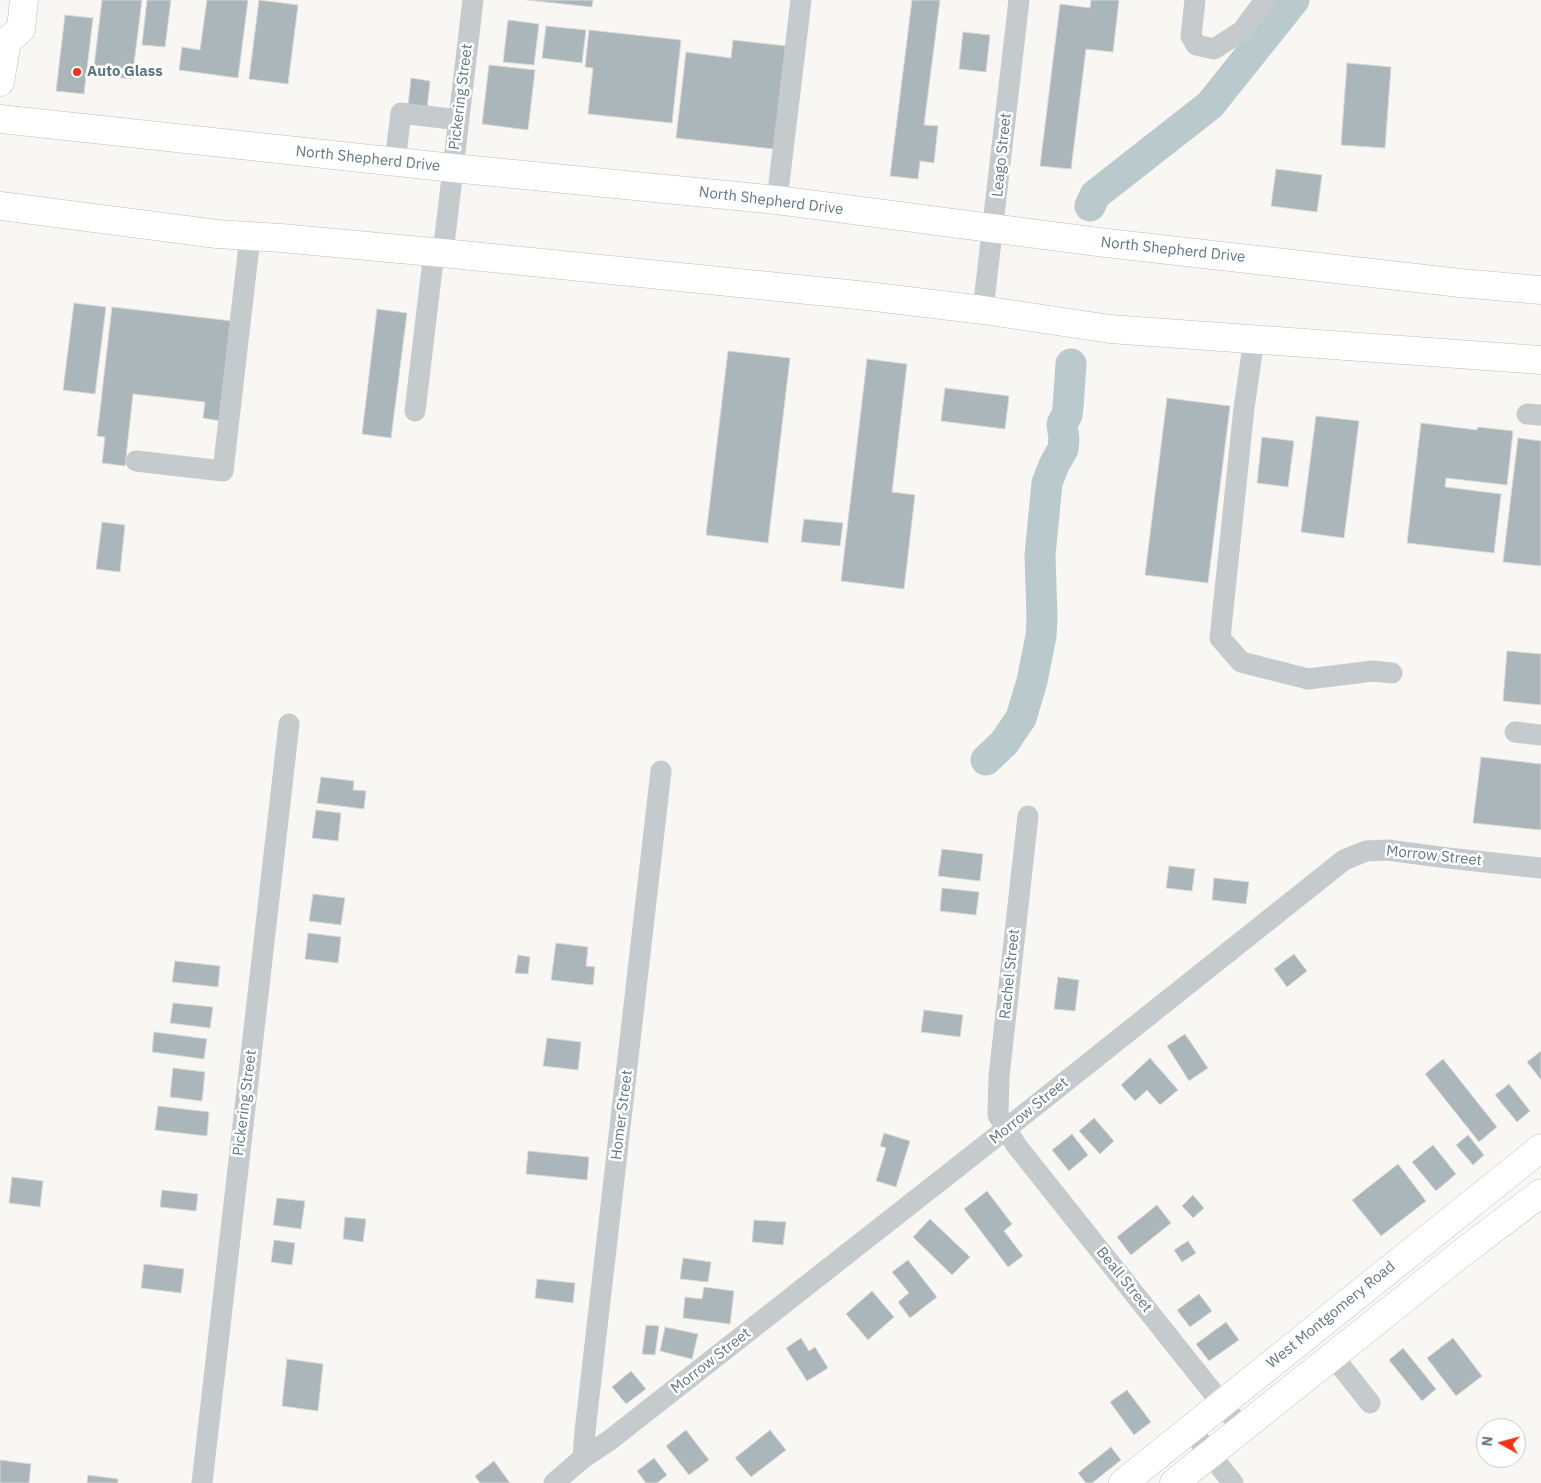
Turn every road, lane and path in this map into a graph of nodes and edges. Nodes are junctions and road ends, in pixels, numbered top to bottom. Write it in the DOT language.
graph roads {
  1 [pos="24,0"];
  2 [pos="473,0"];
  3 [pos="801,0"];
  4 [pos="1019,0"];
  5 [pos="1195,0"];
  6 [pos="1265,0"];
  7 [pos="3,36"];
  8 [pos="0,82"];
  9 [pos="0,119"];
  10 [pos="459,120"];
  11 [pos="396,162"];
  12 [pos="453,168"];
  13 [pos="777,200"];
  14 [pos="0,206"];
  15 [pos="993,229"];
  16 [pos="250,236"];
  17 [pos="438,253"];
  18 [pos="1541,290"];
  19 [pos="983,310"];
  20 [pos="1254,339"];
  21 [pos="1541,360"];
  22 [pos="415,411"];
  23 [pos="136,461"];
  24 [pos="1392,673"];
  25 [pos="289,724"];
  26 [pos="1515,732"];
  27 [pos="1541,735"];
  28 [pos="661,771"];
  29 [pos="1028,816"];
  30 [pos="1541,868"];
  31 [pos="1006,1130"];
  32 [pos="1541,1148"];
  33 [pos="1541,1193"];
  34 [pos="1448,1221"];
  35 [pos="1469,1248"];
  36 [pos="1333,1356"];
  37 [pos="1221,1402"];
  38 [pos="1370,1403"];
  39 [pos="1190,1429"];
  40 [pos="1242,1429"];
  41 [pos="1210,1454"];
  42 [pos="583,1458"];
  43 [pos="202,1483"];
  44 [pos="554,1483"];
  45 [pos="1123,1483"];
  46 [pos="1174,1483"];
  47 [pos="1233,1483"];
  1 -- 7 [label="main road"];
  2 -- 10 [label="street, Pickering Street"];
  3 -- 13 [label="street"];
  4 -- 15 [label="street, Leago Street"];
  5 -- 6 [label="street"];
  7 -- 8 [label="main road"];
  9 -- 11 [label="main road, North Shepherd Drive"];
  10 -- 11 [label="street"];
  10 -- 12 [label="street, Pickering Street"];
  11 -- 12 [label="main road, North Shepherd Drive"];
  12 -- 13 [label="main road, North Shepherd Drive"];
  12 -- 17 [label="street, Pickering Street"];
  13 -- 15 [label="main road, North Shepherd Drive"];
  14 -- 16 [label="main road"];
  15 -- 18 [label="main road, North Shepherd Drive"];
  15 -- 19 [label="street, Leago Street"];
  16 -- 17 [label="main road"];
  16 -- 23 [label="street"];
  17 -- 19 [label="main road"];
  17 -- 22 [label="street, Pickering Street"];
  19 -- 20 [label="main road"];
  20 -- 21 [label="main road"];
  20 -- 24 [label="street"];
  25 -- 43 [label="street, Pickering Street"];
  26 -- 27 [label="street"];
  28 -- 42 [label="street, Homer Street"];
  29 -- 31 [label="street, Rachel Street"];
  30 -- 31 [label="street, Morrow Street"];
  31 -- 37 [label="street, Beall Street"];
  31 -- 42 [label="street, Morrow Street"];
  32 -- 34 [label="main road, West Montgomery Road"];
  33 -- 35 [label="main road"];
  34 -- 35 [label="main road"];
  34 -- 37 [label="main road, West Montgomery Road"];
  35 -- 36 [label="main road"];
  36 -- 38 [label="street"];
  36 -- 40 [label="main road"];
  37 -- 39 [label="main road, West Montgomery Road"];
  37 -- 40 [label="street, Beall Street"];
  39 -- 41 [label="street"];
  39 -- 45 [label="main road, West Montgomery Road"];
  40 -- 41 [label="main road"];
  41 -- 46 [label="main road"];
  41 -- 47 [label="street"];
  42 -- 44 [label="street, Morrow Street"];
}
